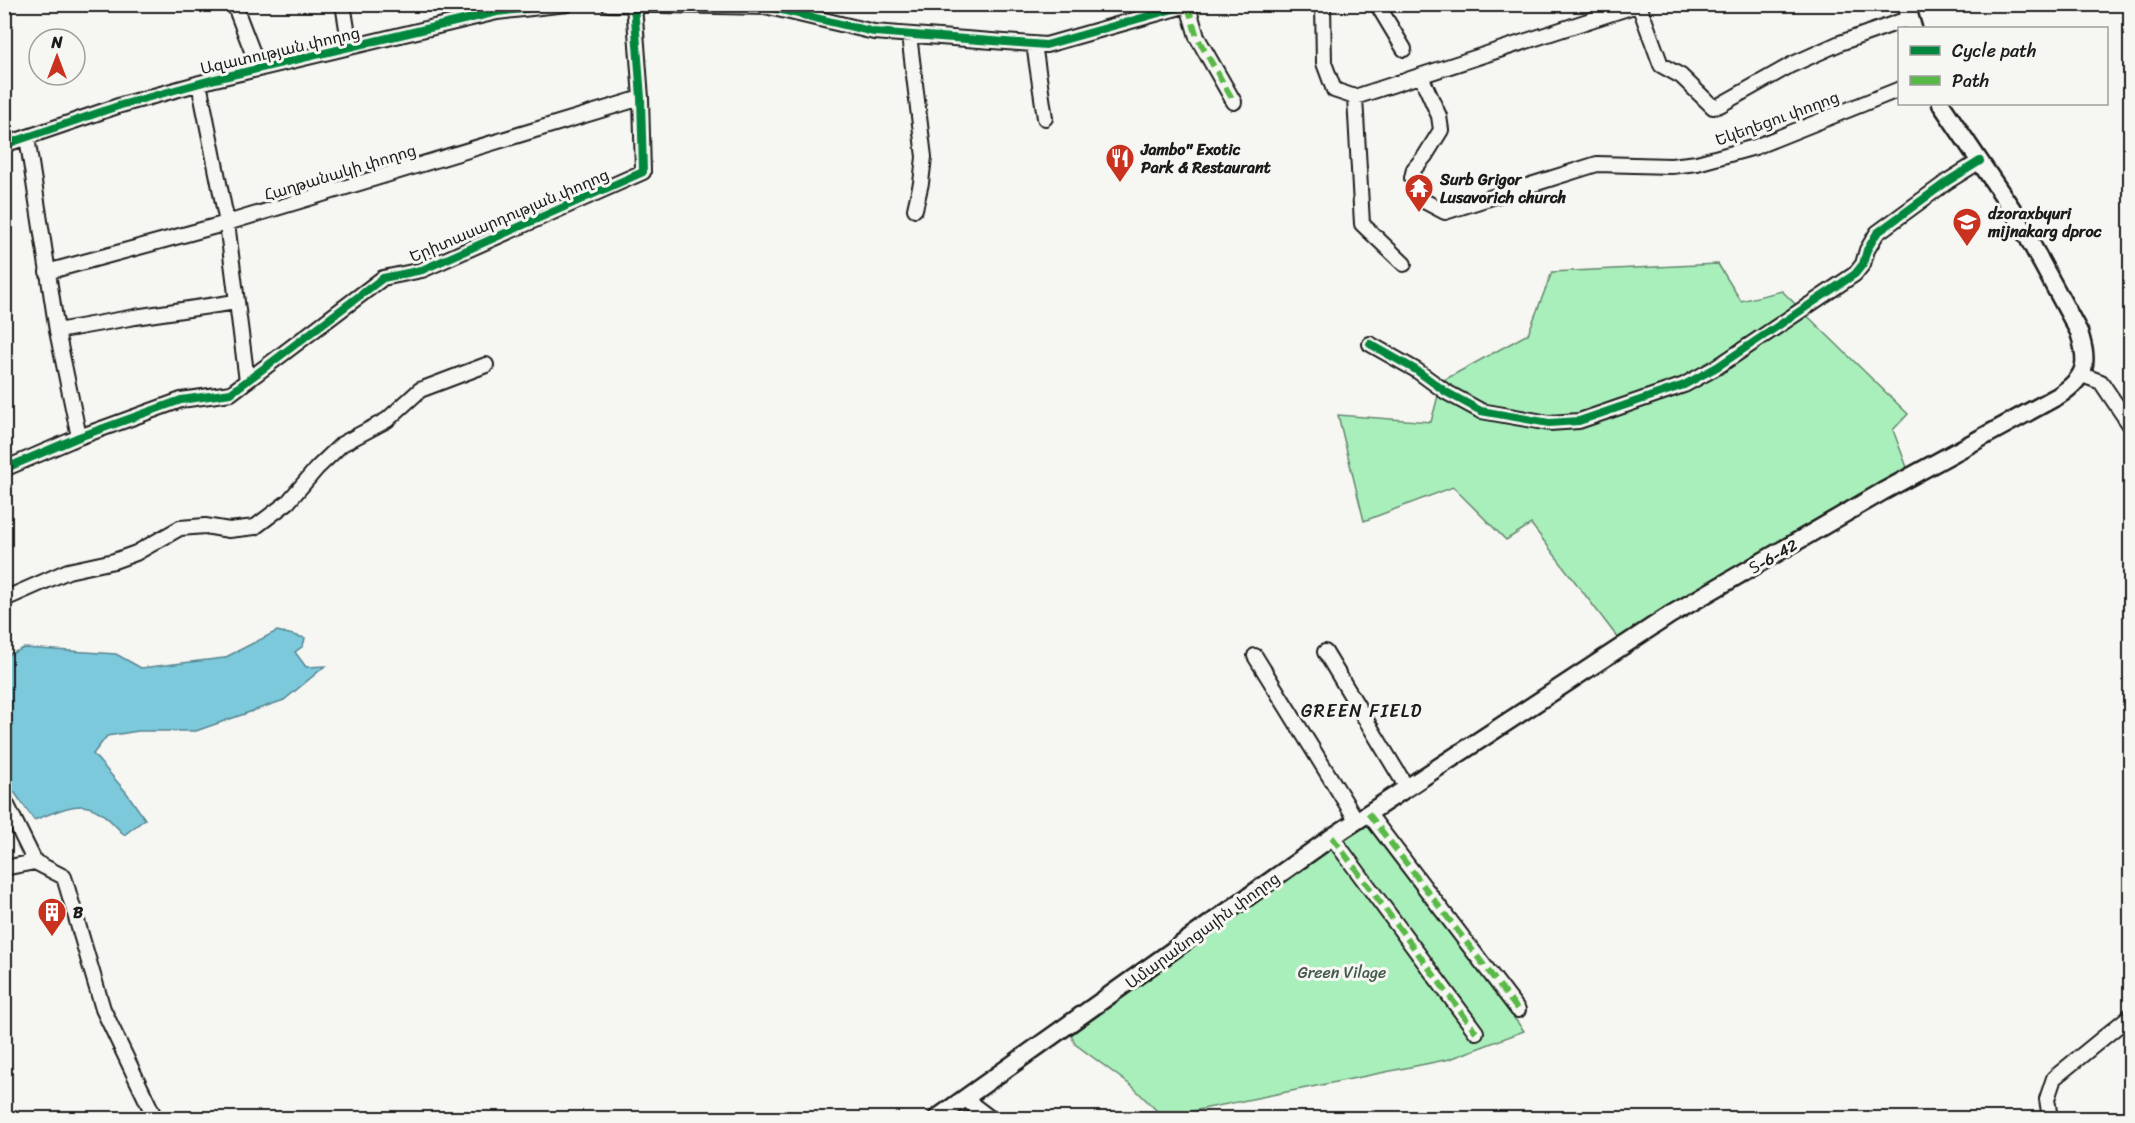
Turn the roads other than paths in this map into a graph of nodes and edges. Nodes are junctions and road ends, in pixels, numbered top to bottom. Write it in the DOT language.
graph roads {
  1 [pos="234,4"];
  2 [pos="343,4"];
  3 [pos="567,4"];
  4 [pos="608,4"];
  5 [pos="1323,4"];
  6 [pos="1377,4"];
  7 [pos="634,5"];
  8 [pos="1190,5"];
  9 [pos="1640,5"];
  10 [pos="771,6"];
  11 [pos="1170,8"];
  12 [pos="1910,17"];
  13 [pos="909,35"];
  14 [pos="1034,44"];
  15 [pos="350,47"];
  16 [pos="1404,49"];
  17 [pos="259,69"];
  18 [pos="1421,76"];
  19 [pos="199,83"];
  20 [pos="1898,89"];
  21 [pos="1355,97"];
  22 [pos="641,98"];
  23 [pos="1234,102"];
  24 [pos="1942,105"];
  25 [pos="1045,118"];
  26 [pos="27,137"];
  27 [pos="4,145"];
  28 [pos="1980,161"];
  29 [pos="915,209"];
  30 [pos="227,223"];
  31 [pos="1404,264"];
  32 [pos="47,272"];
  33 [pos="236,302"];
  34 [pos="57,331"];
  35 [pos="1370,344"];
  36 [pos="486,365"];
  37 [pos="2082,375"];
  38 [pos="247,381"];
  39 [pos="2130,425"];
  40 [pos="79,437"];
  41 [pos="4,469"];
  42 [pos="4,597"];
  43 [pos="1325,652"];
  44 [pos="1255,656"];
  45 [pos="1470,747"];
  46 [pos="1407,788"];
  47 [pos="4,800"];
  48 [pos="1363,817"];
  49 [pos="1332,837"];
  50 [pos="35,862"];
  51 [pos="4,868"];
  52 [pos="1518,1010"];
  53 [pos="2130,1016"];
  54 [pos="1476,1032"];
  55 [pos="965,1099"];
  56 [pos="155,1119"];
  57 [pos="937,1119"];
  58 [pos="990,1119"];
  59 [pos="2050,1119"];
  1 -- 17 [label="street"];
  2 -- 15 [label="street"];
  3 -- 15 [label="street, Ազատության փողոց"];
  4 -- 7 [label="street"];
  5 -- 21 [label="street"];
  6 -- 16 [label="street"];
  7 -- 10 [label="street"];
  7 -- 22 [label="street"];
  8 -- 11 [label="street"];
  8 -- 23 [label="street"];
  9 -- 12 [label="street"];
  9 -- 18 [label="street"];
  10 -- 13 [label="street"];
  11 -- 14 [label="street"];
  13 -- 14 [label="street"];
  13 -- 29 [label="street"];
  14 -- 25 [label="street"];
  15 -- 17 [label="street, Ազատության փողոց"];
  17 -- 19 [label="street, Ազատության փողոց"];
  18 -- 20 [label="street, Եկեղեցու փողոց"];
  18 -- 21 [label="street"];
  19 -- 26 [label="street, Ազատության փողոց"];
  19 -- 30 [label="street"];
  21 -- 31 [label="street"];
  22 -- 30 [label="street, Հաղթանակի փողոց"];
  22 -- 38 [label="street, Երիտասարդության փողոց"];
  24 -- 28 [label="main road"];
  26 -- 27 [label="street, Ազատության փողոց"];
  26 -- 32 [label="street"];
  28 -- 35 [label="street"];
  28 -- 37 [label="main road"];
  30 -- 32 [label="street, Հաղթանակի փողոց"];
  30 -- 33 [label="street"];
  32 -- 34 [label="street"];
  33 -- 34 [label="street"];
  33 -- 38 [label="street"];
  34 -- 40 [label="street"];
  36 -- 42 [label="street"];
  37 -- 39 [label="street"];
  37 -- 45 [label="main road, Տ-6-42 / Տ-6-42"];
  38 -- 40 [label="street, Երիտասարդության փողոց"];
  40 -- 41 [label="street, Երիտասարդության փողոց"];
  43 -- 46 [label="street"];
  44 -- 48 [label="street"];
  45 -- 46 [label="main road, Ամարանոցային փողոց / Տ-6-42"];
  46 -- 48 [label="main road, Ամարանոցային փողոց / Տ-6-42"];
  47 -- 50 [label="street"];
  48 -- 49 [label="main road, Ամարանոցային փողոց / Տ-6-42"];
  48 -- 52 [label="street"];
  49 -- 54 [label="street"];
  49 -- 55 [label="main road, Ամարանոցային փողոց / Տ-6-42"];
  50 -- 51 [label="street"];
  50 -- 56 [label="street"];
  53 -- 59 [label="street"];
  55 -- 57 [label="main road, Ամարանոցային փողոց / Տ-6-42"];
  55 -- 58 [label="street"];
}
